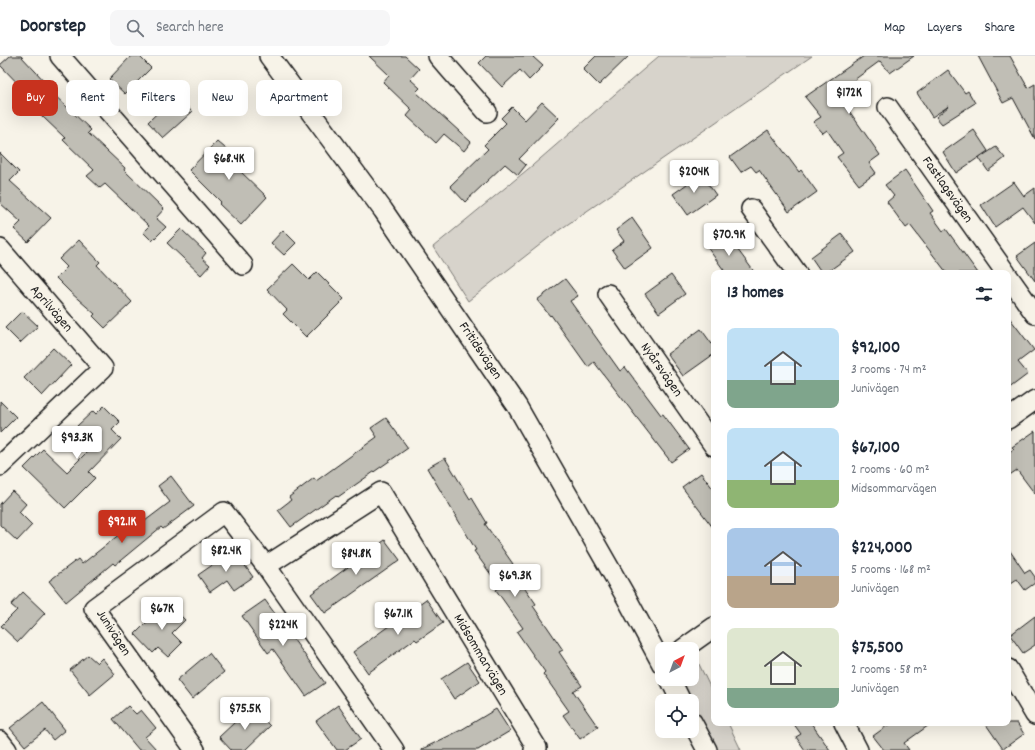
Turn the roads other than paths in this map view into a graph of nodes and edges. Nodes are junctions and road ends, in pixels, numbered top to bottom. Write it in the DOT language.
graph roads {
  1 [pos="60,56"];
  2 [pos="269,56"];
  3 [pos="438,56"];
  4 [pos="888,107"];
  5 [pos="487,112"];
  6 [pos="751,209"];
  7 [pos="0,249"];
  8 [pos="243,265"];
  9 [pos="795,270"];
  10 [pos="1004,270"];
  11 [pos="1011,280"];
  12 [pos="608,294"];
  13 [pos="1035,314"];
  14 [pos="1035,400"];
  15 [pos="1011,417"];
  16 [pos="711,442"];
  17 [pos="0,466"];
  18 [pos="266,566"];
  19 [pos="711,630"];
  20 [pos="693,642"];
  21 [pos="655,651"];
  22 [pos="1011,674"];
  23 [pos="1035,715"];
  24 [pos="846,726"];
  25 [pos="699,735"];
  26 [pos="0,741"];
  27 [pos="391,749"];
  28 [pos="7,750"];
  29 [pos="195,750"];
  30 [pos="534,750"];
  31 [pos="707,750"];
  32 [pos="858,750"];
  1 -- 8 [label="street"];
  2 -- 21 [label="street, Fritidsvägen"];
  3 -- 5 [label="street"];
  4 -- 10 [label="street, Fastlagsvägen"];
  6 -- 9 [label="street"];
  7 -- 17 [label="street, Aprilvägen"];
  11 -- 13 [label="street"];
  12 -- 16 [label="street, Nyårsvägen"];
  14 -- 15 [label="street"];
  18 -- 27 [label="street, Junivägen"];
  18 -- 29 [label="street, Junivägen"];
  18 -- 30 [label="street, Midsommarvägen"];
  19 -- 20 [label="street"];
  22 -- 23 [label="street"];
  24 -- 32 [label="street"];
  25 -- 31 [label="street"];
  26 -- 28 [label="street"];
}
